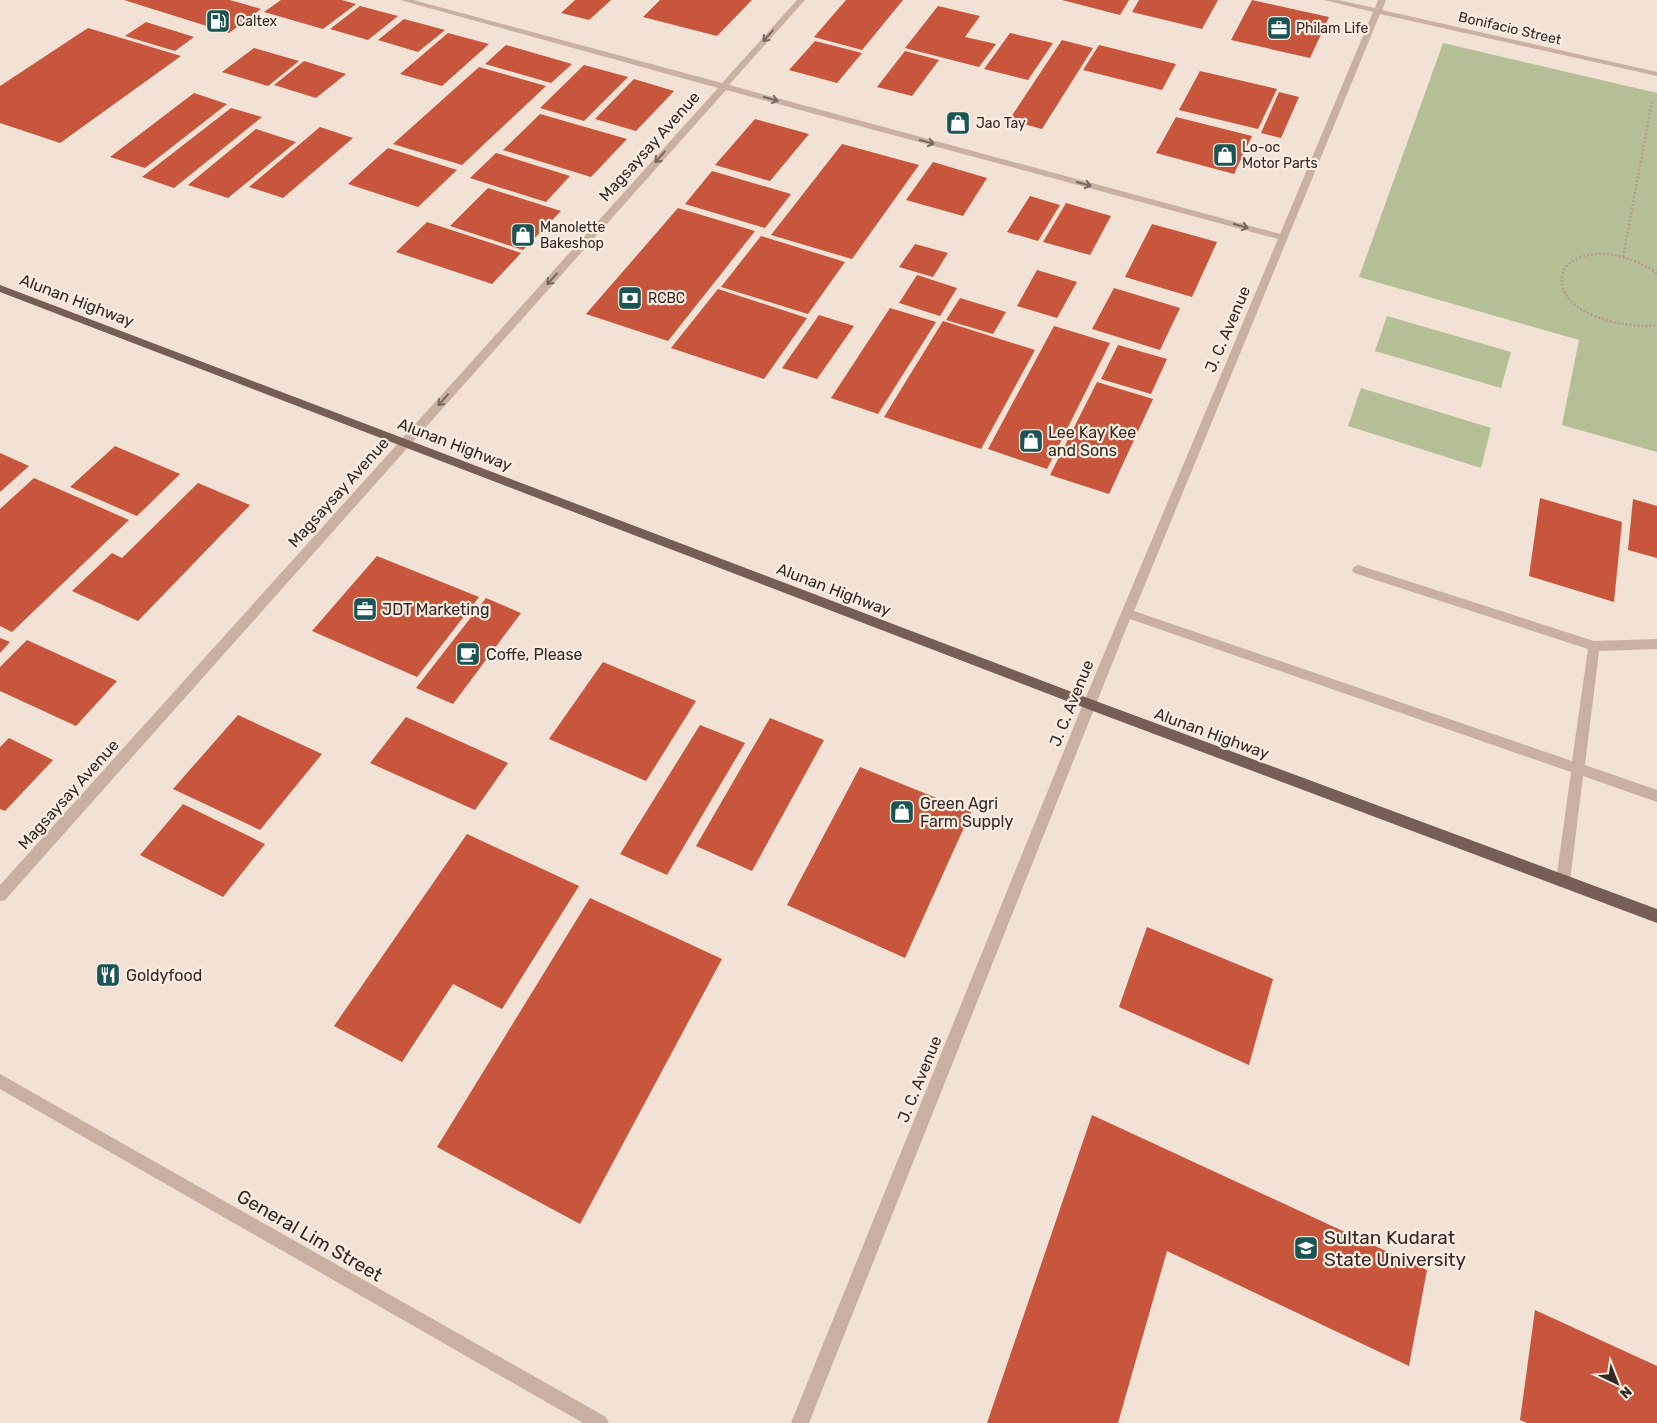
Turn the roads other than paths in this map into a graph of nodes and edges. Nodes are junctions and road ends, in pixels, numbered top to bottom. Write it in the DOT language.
graph roads {
  1 [pos="404,0"];
  2 [pos="801,0"];
  3 [pos="1328,0"];
  4 [pos="1382,0"];
  5 [pos="1378,11"];
  6 [pos="1657,74"];
  7 [pos="724,86"];
  8 [pos="1284,238"];
  9 [pos="0,288"];
  10 [pos="405,442"];
  11 [pos="1358,570"];
  12 [pos="1127,613"];
  13 [pos="1657,644"];
  14 [pos="1594,646"];
  15 [pos="1089,704"];
  16 [pos="1578,769"];
  17 [pos="1657,796"];
  18 [pos="1563,881"];
  19 [pos="0,895"];
  20 [pos="1657,916"];
  21 [pos="0,1081"];
  22 [pos="600,1423"];
  23 [pos="800,1423"];
  1 -- 7 [label="street"];
  2 -- 7 [label="street, Magsaysay Avenue, one-way"];
  3 -- 5 [label="street, Bonifacio Street"];
  4 -- 5 [label="street, J. C. Avenue"];
  5 -- 6 [label="street, Bonifacio Street"];
  5 -- 8 [label="street, J. C. Avenue"];
  7 -- 8 [label="street, one-way"];
  7 -- 10 [label="street, Magsaysay Avenue, one-way"];
  8 -- 12 [label="street, J. C. Avenue"];
  9 -- 10 [label="main road, Alunan Highway"];
  10 -- 15 [label="main road, Alunan Highway"];
  10 -- 19 [label="street, Magsaysay Avenue"];
  11 -- 14 [label="street"];
  12 -- 15 [label="street, J. C. Avenue"];
  12 -- 16 [label="street"];
  13 -- 14 [label="street"];
  14 -- 16 [label="street"];
  15 -- 18 [label="main road, Alunan Highway"];
  15 -- 23 [label="street, J. C. Avenue"];
  16 -- 17 [label="street"];
  16 -- 18 [label="street"];
  18 -- 20 [label="main road, Alunan Highway"];
  21 -- 22 [label="street, General Lim Street"];
}
